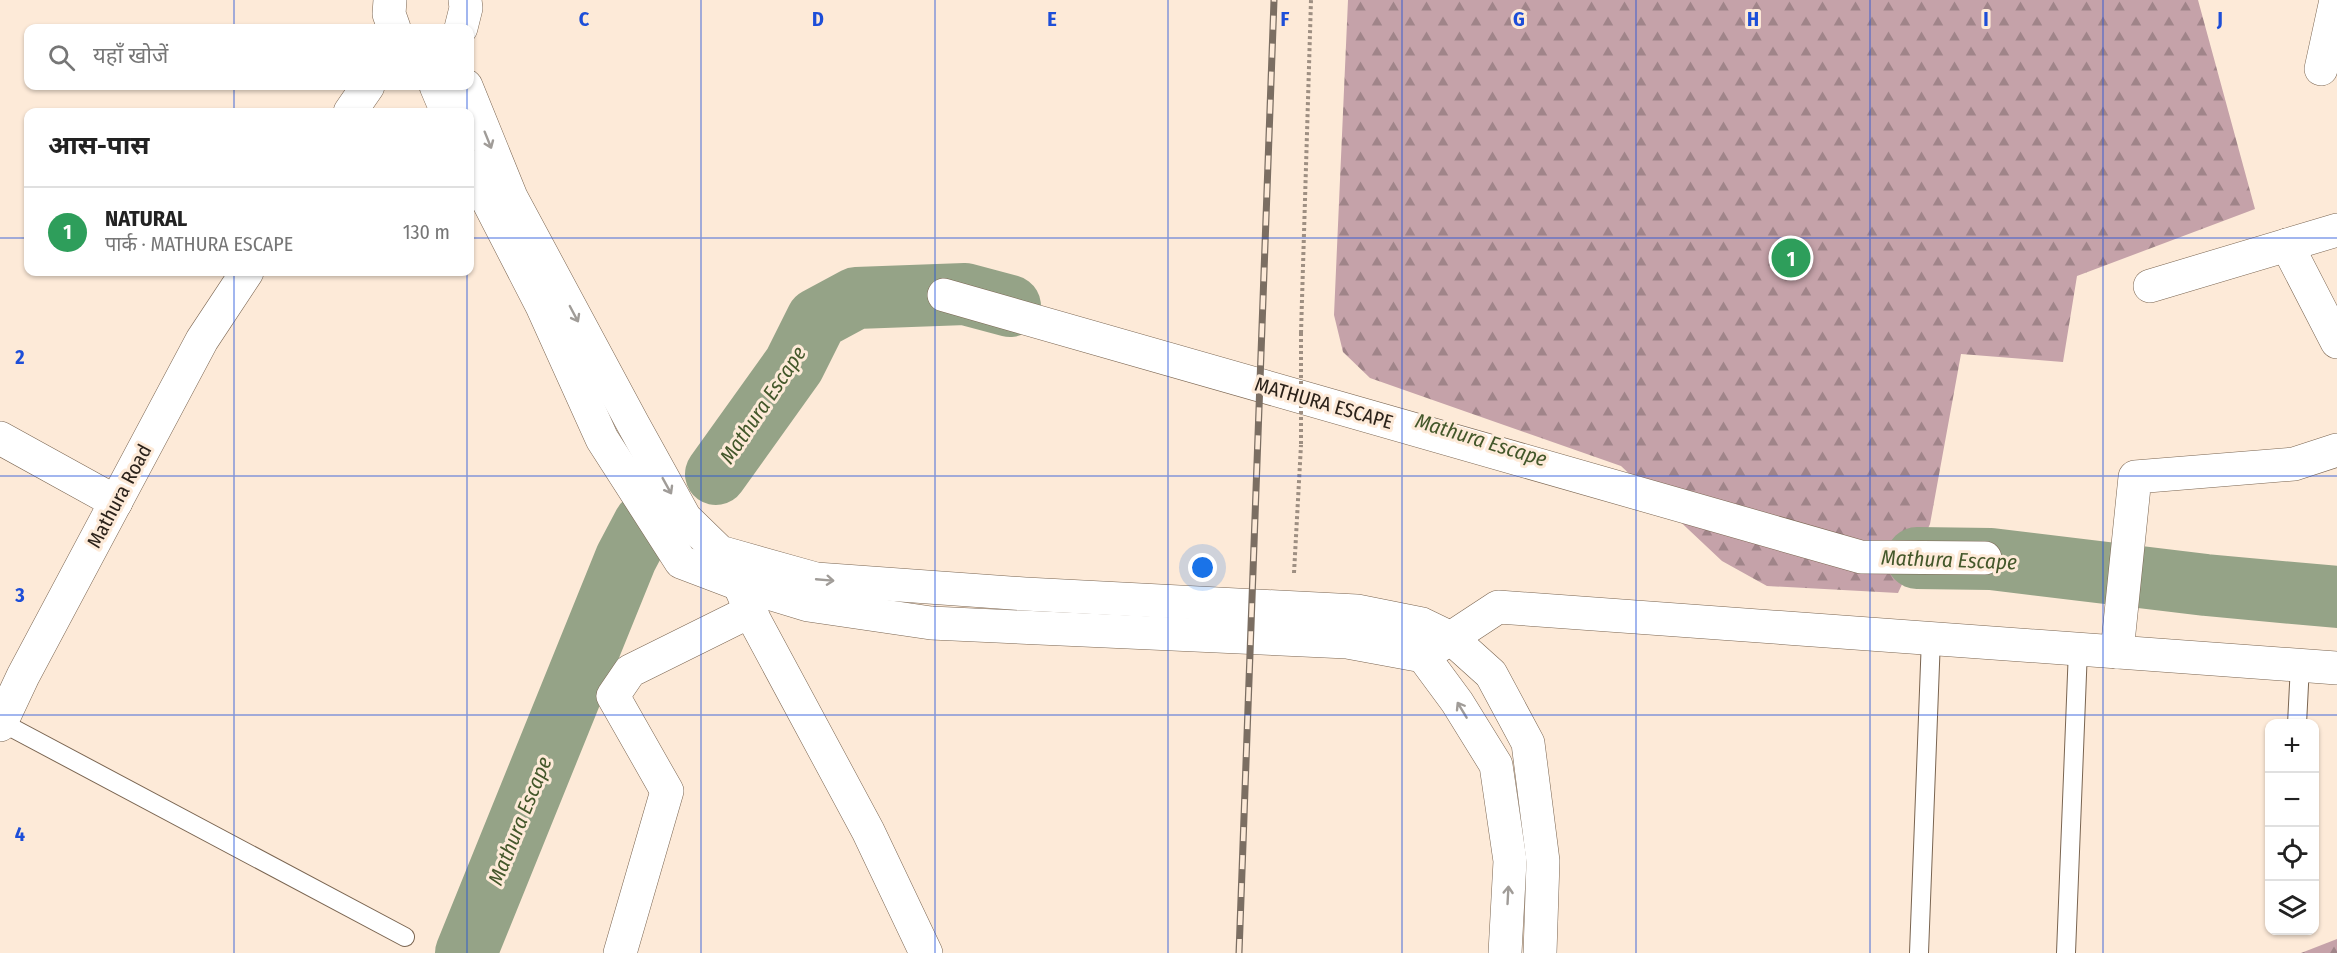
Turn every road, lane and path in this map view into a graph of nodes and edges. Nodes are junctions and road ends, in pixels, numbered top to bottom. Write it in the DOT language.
graph roads {
  1 [pos="465,0"];
  2 [pos="1311,0"];
  3 [pos="2336,0"];
  4 [pos="462,24"];
  5 [pos="2321,69"];
  6 [pos="365,90"];
  7 [pos="438,90"];
  8 [pos="468,90"];
  9 [pos="354,108"];
  10 [pos="445,108"];
  11 [pos="474,174"];
  12 [pos="2337,230"];
  13 [pos="2287,245"];
  14 [pos="244,276"];
  15 [pos="2150,286"];
  16 [pos="944,295"];
  17 [pos="2337,342"];
  18 [pos="0,438"];
  19 [pos="2337,450"];
  20 [pos="116,502"];
  21 [pos="1985,558"];
  22 [pos="745,598"];
  23 [pos="1292,608"];
  24 [pos="1451,638"];
  25 [pos="1930,638"];
  26 [pos="2078,649"];
  27 [pos="2117,652"];
  28 [pos="1423,656"];
  29 [pos="2300,665"];
  30 [pos="2337,668"];
  31 [pos="2297,719"];
  32 [pos="1,723"];
  33 [pos="405,938"];
  34 [pos="922,950"];
  35 [pos="620,953"];
  36 [pos="1505,953"];
  37 [pos="1540,953"];
  38 [pos="1919,953"];
  39 [pos="2066,953"];
  1 -- 4 [label="street"];
  2 -- 23 [label="path, bridge"];
  3 -- 5 [label="street"];
  6 -- 9 [label="street"];
  7 -- 10 [label="street"];
  8 -- 23 [label="street, one-way"];
  11 -- 22 [label="street"];
  12 -- 13 [label="street"];
  13 -- 15 [label="street"];
  13 -- 17 [label="street"];
  14 -- 20 [label="street, Mathura Road"];
  16 -- 21 [label="street, MATHURA ESCAPE"];
  18 -- 20 [label="street"];
  19 -- 27 [label="street"];
  20 -- 32 [label="street, Mathura Road"];
  22 -- 28 [label="street"];
  22 -- 34 [label="street"];
  22 -- 35 [label="street"];
  23 -- 24 [label="street"];
  24 -- 25 [label="street"];
  24 -- 28 [label="street"];
  24 -- 37 [label="street"];
  25 -- 26 [label="street"];
  25 -- 38 [label="lane"];
  26 -- 27 [label="street"];
  26 -- 39 [label="lane"];
  27 -- 29 [label="street"];
  36 -- 28 [label="street, one-way"];
  29 -- 30 [label="street"];
  29 -- 31 [label="lane"];
  32 -- 33 [label="lane"];
}
